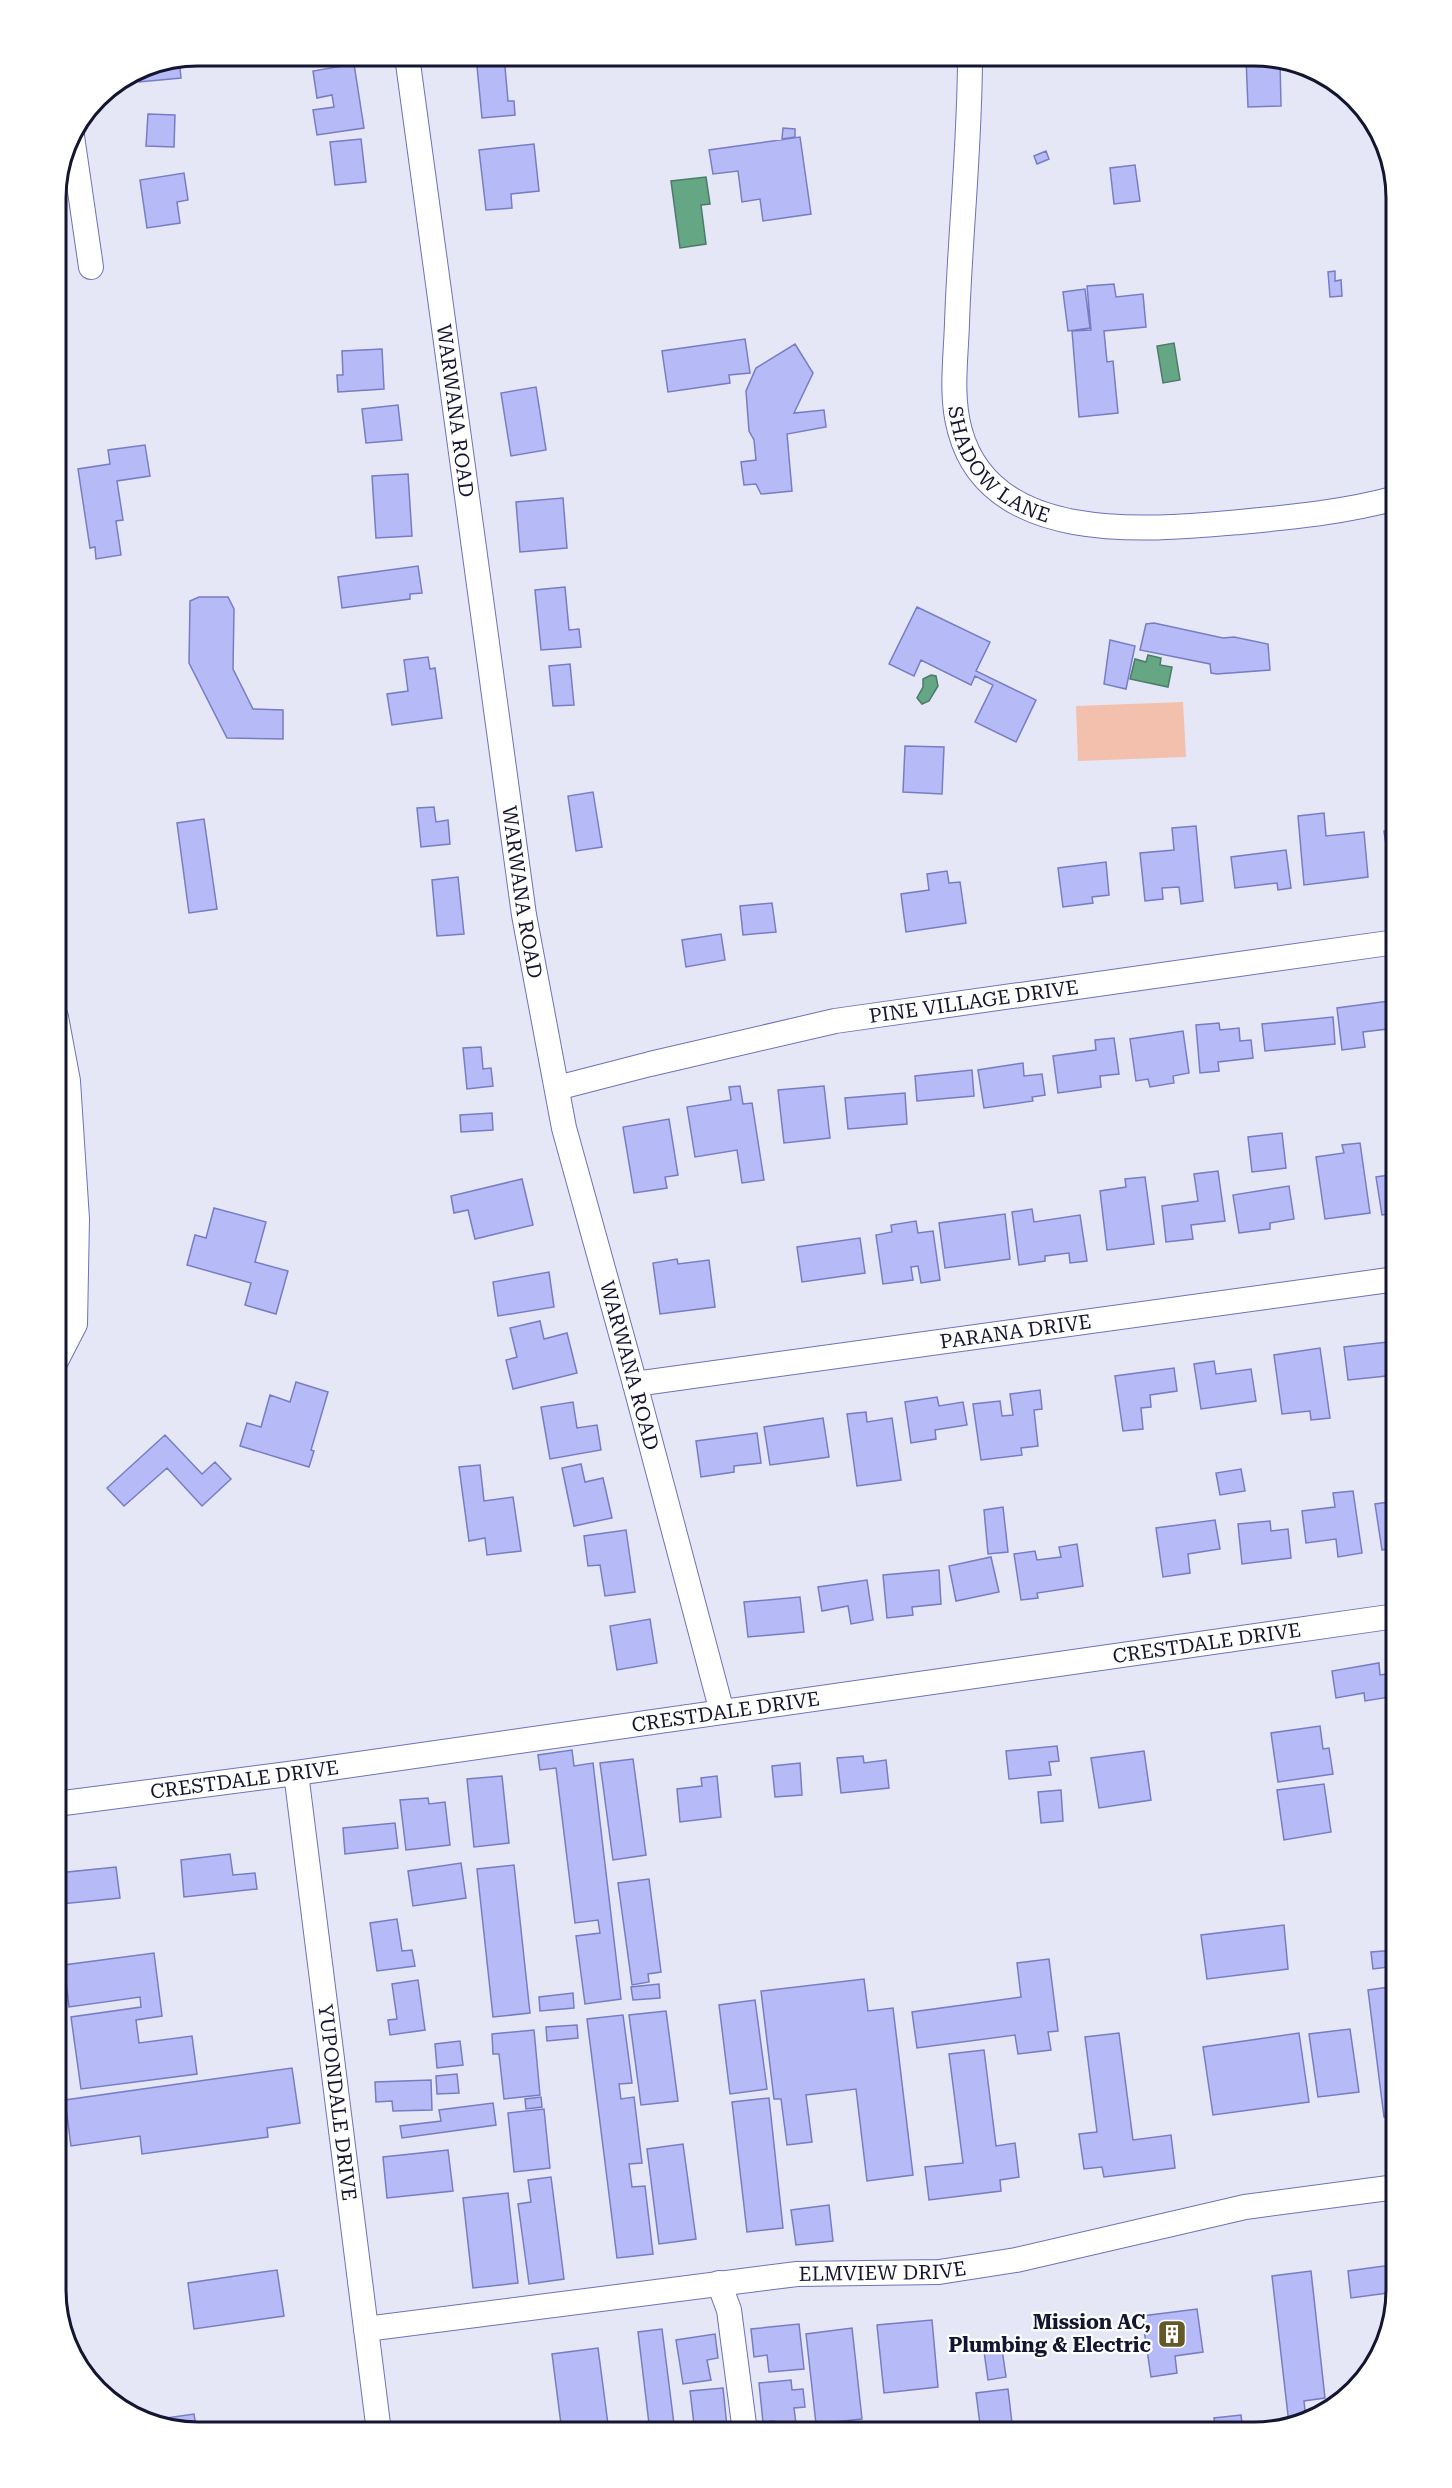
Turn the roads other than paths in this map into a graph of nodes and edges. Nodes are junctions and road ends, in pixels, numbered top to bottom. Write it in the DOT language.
graph roads {
  1 [pos="408,66"];
  2 [pos="970,66"];
  3 [pos="74,152"];
  4 [pos="91,267"];
  5 [pos="1386,500"];
  6 [pos="1386,943"];
  7 [pos="66,1071"];
  8 [pos="556,1088"];
  9 [pos="1386,1280"];
  10 [pos="66,1342"];
  11 [pos="635,1384"];
  12 [pos="1386,1617"];
  13 [pos="722,1712"];
  14 [pos="296,1773"];
  15 [pos="66,1803"];
  16 [pos="1386,2188"];
  17 [pos="719,2283"];
  18 [pos="366,2329"];
  19 [pos="378,2422"];
  20 [pos="744,2422"];
  1 -- 8 [label="street, WARWANA ROAD"];
  2 -- 5 [label="street, SHADOW LANE"];
  3 -- 4 [label="street"];
  6 -- 8 [label="street, PINE VILLAGE DRIVE"];
  7 -- 10 [label="street"];
  8 -- 11 [label="street, WARWANA ROAD"];
  9 -- 11 [label="street, PARANA DRIVE"];
  11 -- 13 [label="street, WARWANA ROAD"];
  12 -- 13 [label="street, CRESTDALE DRIVE"];
  13 -- 14 [label="street, CRESTDALE DRIVE"];
  14 -- 15 [label="street, CRESTDALE DRIVE"];
  14 -- 18 [label="street, YUPONDALE DRIVE"];
  16 -- 17 [label="street, ELMVIEW DRIVE"];
  17 -- 18 [label="street, ELMVIEW DRIVE"];
  17 -- 20 [label="street"];
  18 -- 19 [label="street, YUPONDALE DRIVE"];
}
